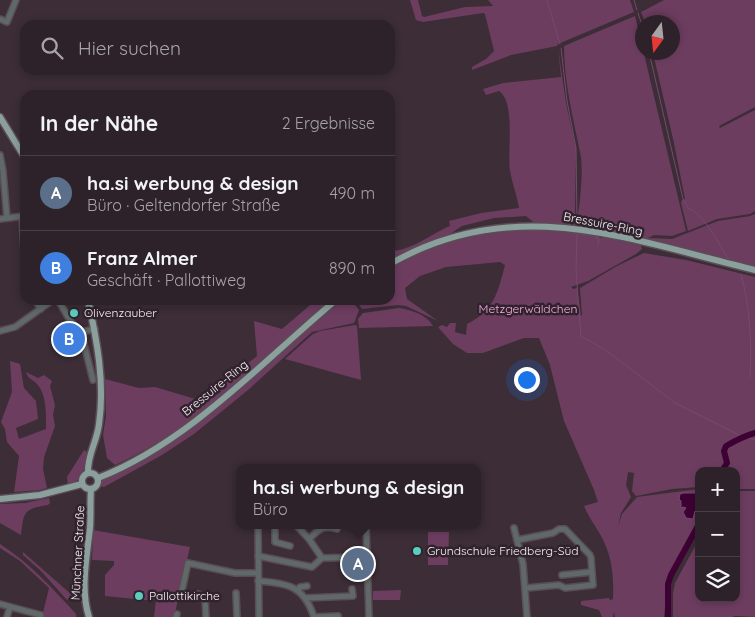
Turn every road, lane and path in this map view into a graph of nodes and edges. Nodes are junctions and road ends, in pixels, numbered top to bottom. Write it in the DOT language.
graph roads {
  1 [pos="16,0"];
  2 [pos="0,19"];
  3 [pos="0,117"];
  4 [pos="20,150"];
  5 [pos="0,155"];
  6 [pos="20,216"];
  7 [pos="8,218"];
  8 [pos="0,219"];
  9 [pos="395,261"];
  10 [pos="755,270"];
  11 [pos="38,305"];
  12 [pos="46,305"];
  13 [pos="61,305"];
  14 [pos="89,305"];
  15 [pos="330,305"];
  16 [pos="41,309"];
  17 [pos="95,328"];
  18 [pos="0,331"];
  19 [pos="81,332"];
  20 [pos="93,380"];
  21 [pos="88,473"];
  22 [pos="98,478"];
  23 [pos="82,484"];
  24 [pos="91,489"];
  25 [pos="0,499"];
  26 [pos="514,528"];
  27 [pos="258,529"];
  28 [pos="275,529"];
  29 [pos="300,529"];
  30 [pos="319,529"];
  31 [pos="366,529"];
  32 [pos="310,539"];
  33 [pos="517,540"];
  34 [pos="290,546"];
  35 [pos="258,556"];
  36 [pos="367,557"];
  37 [pos="322,558"];
  38 [pos="592,572"];
  39 [pos="258,573"];
  40 [pos="562,575"];
  41 [pos="258,582"];
  42 [pos="307,586"];
  43 [pos="526,588"];
  44 [pos="352,589"];
  45 [pos="298,590"];
  46 [pos="236,593"];
  47 [pos="198,594"];
  48 [pos="181,595"];
  49 [pos="305,598"];
  50 [pos="0,604"];
  51 [pos="10,607"];
  52 [pos="41,615"];
  53 [pos="338,616"];
  54 [pos="7,617"];
  55 [pos="89,617"];
  56 [pos="206,617"];
  57 [pos="236,617"];
  58 [pos="259,617"];
  59 [pos="314,617"];
  60 [pos="369,617"];
  61 [pos="527,617"];
  1 -- 2 [label="street"];
  3 -- 4 [label="main road"];
  5 -- 7 [label="street"];
  6 -- 7 [label="street"];
  7 -- 8 [label="street"];
  9 -- 10 [label="main road, Bressuire-Ring"];
  11 -- 16 [label="street"];
  12 -- 16 [label="street"];
  13 -- 19 [label="street"];
  14 -- 17 [label="main road"];
  15 -- 22 [label="main road, Bressuire-Ring"];
  16 -- 18 [label="street"];
  17 -- 19 [label="street"];
  17 -- 21 [label="main road"];
  19 -- 20 [label="street"];
  21 -- 22 [label="main road"];
  21 -- 23 [label="main road"];
  22 -- 24 [label="main road"];
  23 -- 24 [label="main road"];
  23 -- 25 [label="main road"];
  24 -- 55 [label="main road, Münchner Straße"];
  26 -- 33 [label="street"];
  27 -- 35 [label="street"];
  28 -- 34 [label="street"];
  29 -- 32 [label="street"];
  30 -- 32 [label="street"];
  31 -- 36 [label="street"];
  32 -- 37 [label="street"];
  33 -- 38 [label="street"];
  33 -- 43 [label="street"];
  35 -- 37 [label="street"];
  35 -- 39 [label="street"];
  36 -- 37 [label="street"];
  36 -- 60 [label="street"];
  38 -- 40 [label="street"];
  38 -- 43 [label="street"];
  39 -- 41 [label="street"];
  39 -- 48 [label="street"];
  41 -- 45 [label="street"];
  41 -- 58 [label="street"];
  42 -- 45 [label="street"];
  43 -- 61 [label="street"];
  44 -- 49 [label="street"];
  45 -- 49 [label="street"];
  46 -- 57 [label="street"];
  47 -- 56 [label="street"];
  49 -- 59 [label="street"];
  50 -- 51 [label="street"];
  51 -- 52 [label="street"];
  51 -- 54 [label="street"];
  53 -- 59 [label="street"];
}
